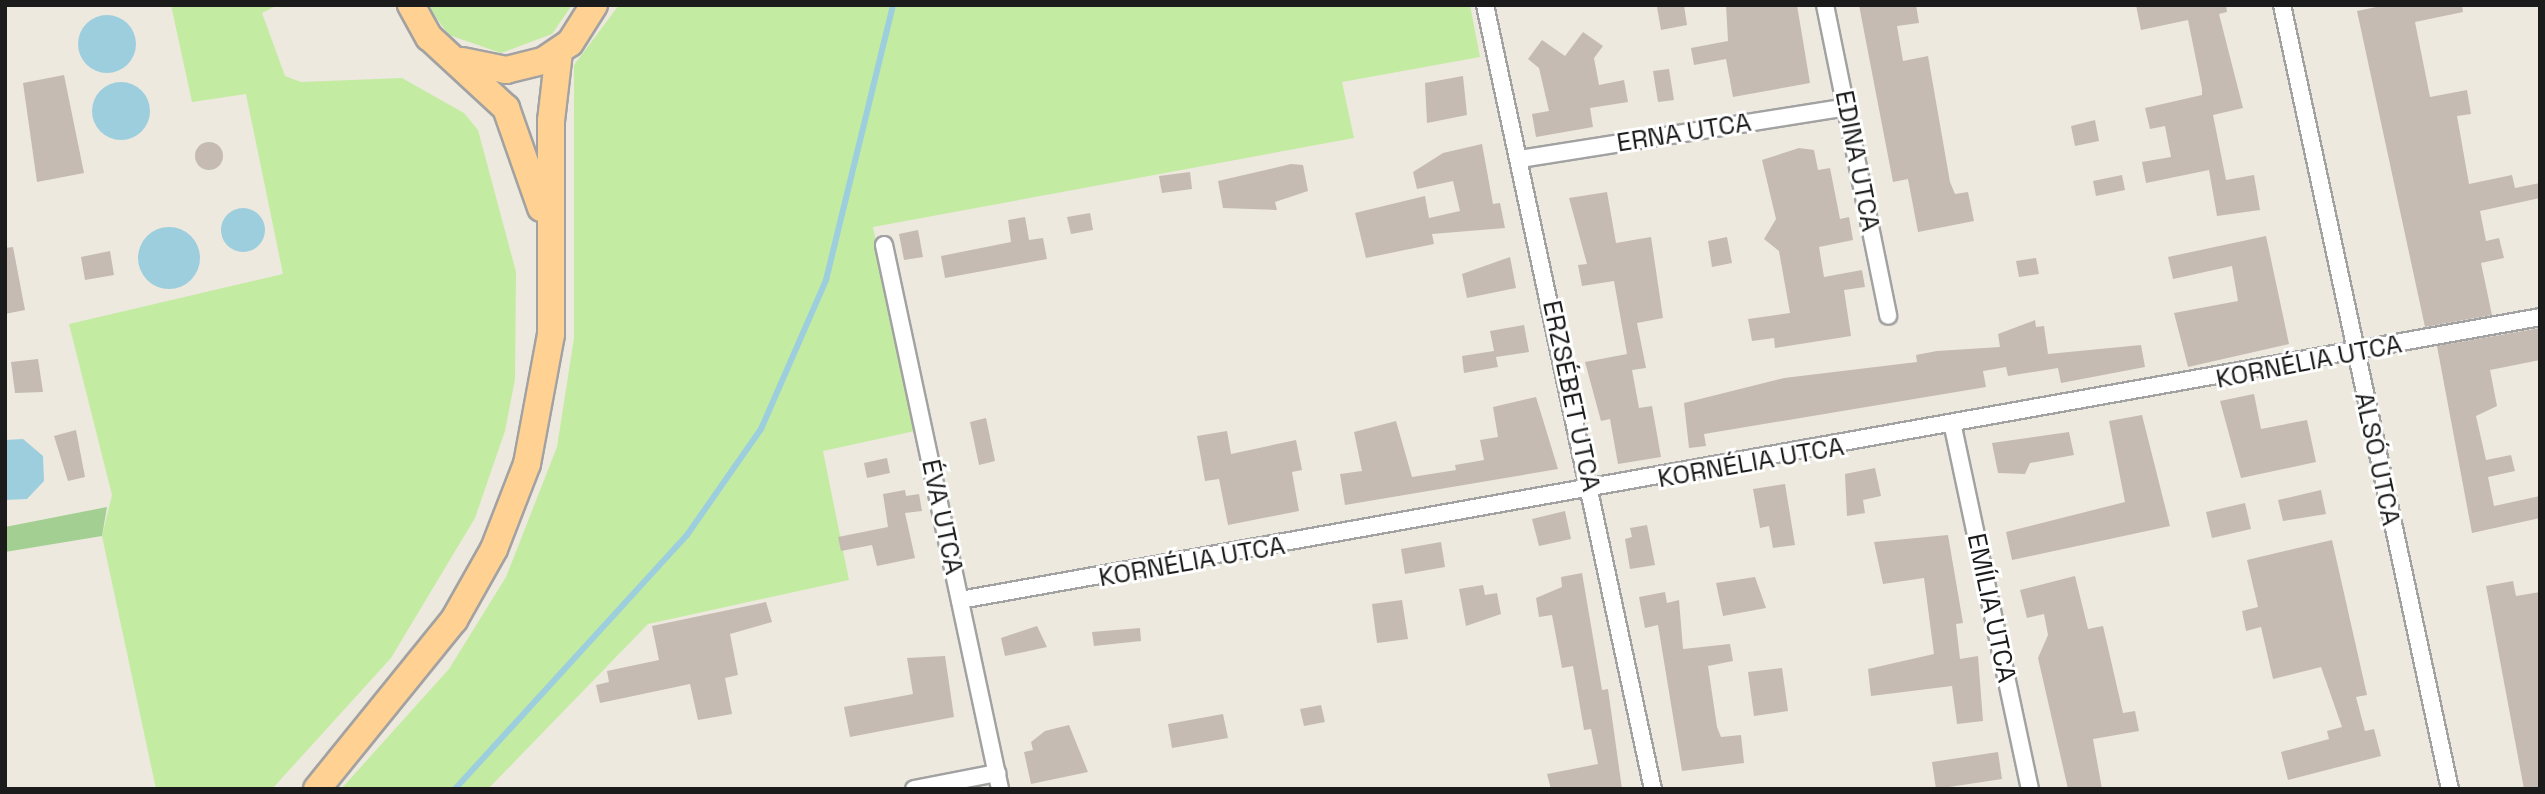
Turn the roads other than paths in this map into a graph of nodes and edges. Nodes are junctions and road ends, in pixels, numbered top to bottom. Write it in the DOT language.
graph roads {
  1 [pos="411,5"];
  2 [pos="594,5"];
  3 [pos="1485,5"];
  4 [pos="1825,5"];
  5 [pos="2282,5"];
  6 [pos="559,52"];
  7 [pos="451,55"];
  8 [pos="1847,107"];
  9 [pos="1520,159"];
  10 [pos="550,240"];
  11 [pos="884,245"];
  12 [pos="1888,316"];
  13 [pos="2540,317"];
  14 [pos="2355,355"];
  15 [pos="1953,427"];
  16 [pos="1592,491"];
  17 [pos="960,600"];
  18 [pos="999,781"];
  19 [pos="317,789"];
  20 [pos="914,789"];
  21 [pos="1653,789"];
  22 [pos="2030,789"];
  23 [pos="2450,789"];
  1 -- 7 [label="main road"];
  2 -- 6 [label="main road"];
  3 -- 9 [label="street, ERZSÉBET UTCA"];
  4 -- 8 [label="street, EDINA UTCA"];
  5 -- 14 [label="street, ALSÓ UTCA"];
  6 -- 7 [label="main road"];
  6 -- 10 [label="main road"];
  7 -- 10 [label="main road"];
  8 -- 9 [label="street, ERNA UTCA"];
  8 -- 12 [label="street, EDINA UTCA"];
  9 -- 16 [label="street, ERZSÉBET UTCA"];
  10 -- 19 [label="main road"];
  11 -- 17 [label="street, ÉVA UTCA"];
  13 -- 14 [label="street, KORNÉLIA UTCA"];
  14 -- 15 [label="street, KORNÉLIA UTCA"];
  14 -- 23 [label="street, ALSÓ UTCA"];
  15 -- 16 [label="street, KORNÉLIA UTCA"];
  15 -- 22 [label="street, EMÍLIA UTCA"];
  16 -- 17 [label="street, KORNÉLIA UTCA"];
  16 -- 21 [label="street, ERZSÉBET UTCA"];
  17 -- 18 [label="street, ÉVA UTCA"];
  18 -- 20 [label="street"];
}
